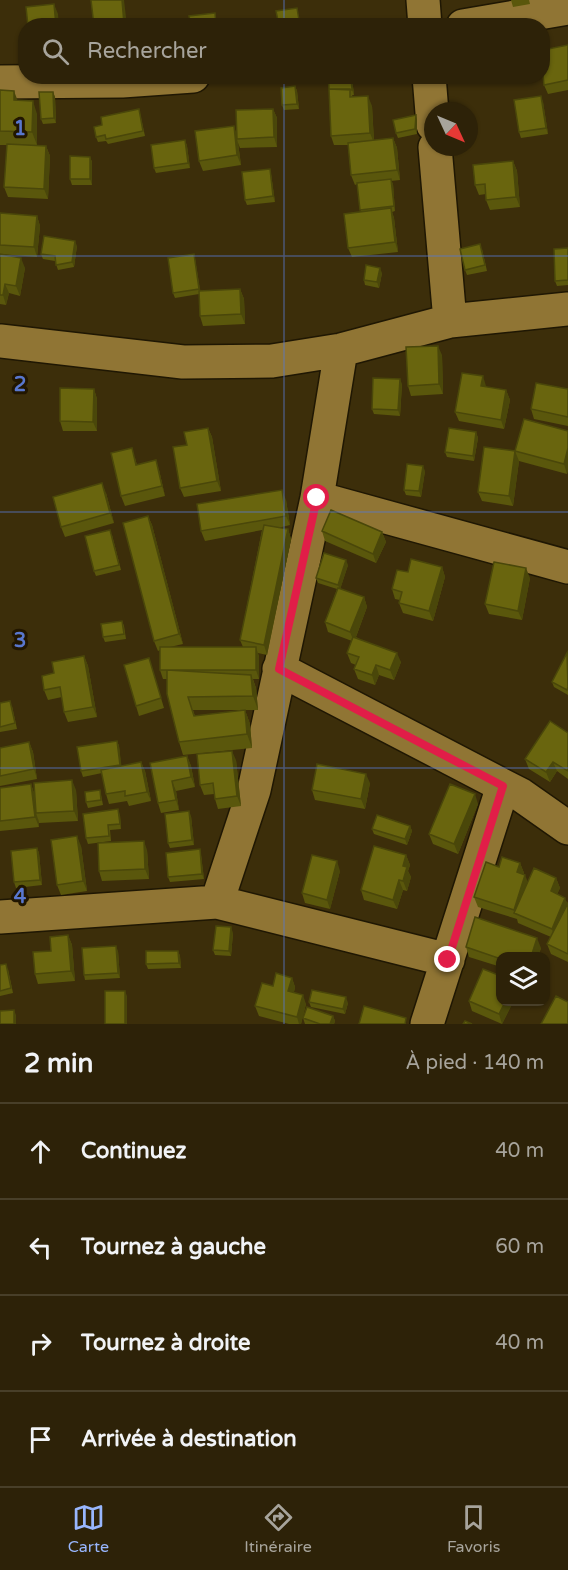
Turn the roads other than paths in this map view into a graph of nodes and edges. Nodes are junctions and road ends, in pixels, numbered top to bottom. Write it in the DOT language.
graph roads {
  1 [pos="423,0"];
  2 [pos="568,8"];
  3 [pos="424,18"];
  4 [pos="510,18"];
  5 [pos="0,82"];
  6 [pos="18,82"];
  7 [pos="430,84"];
  8 [pos="431,102"];
  9 [pos="436,156"];
  10 [pos="568,309"];
  11 [pos="450,321"];
  12 [pos="0,341"];
  13 [pos="341,350"];
  14 [pos="317,498"];
  15 [pos="568,567"];
  16 [pos="279,669"];
  17 [pos="503,786"];
  18 [pos="568,828"];
  19 [pos="217,902"];
  20 [pos="0,917"];
  21 [pos="448,960"];
  22 [pos="428,1024"];
  1 -- 3 [label="street"];
  2 -- 4 [label="street"];
  5 -- 6 [label="street"];
  7 -- 8 [label="street"];
  9 -- 11 [label="street"];
  10 -- 11 [label="street"];
  11 -- 13 [label="street"];
  12 -- 13 [label="street"];
  13 -- 14 [label="street"];
  14 -- 15 [label="street"];
  14 -- 16 [label="street"];
  16 -- 17 [label="street"];
  16 -- 19 [label="street"];
  17 -- 18 [label="street"];
  17 -- 21 [label="street"];
  19 -- 20 [label="street"];
  19 -- 21 [label="street"];
  21 -- 22 [label="street"];
}
